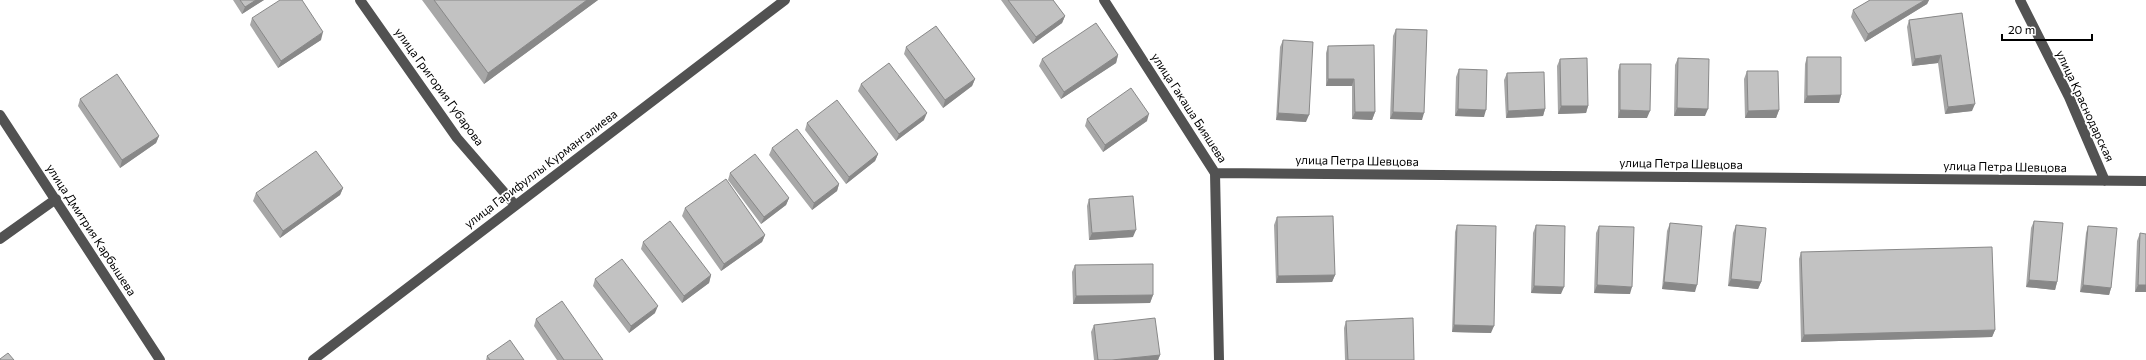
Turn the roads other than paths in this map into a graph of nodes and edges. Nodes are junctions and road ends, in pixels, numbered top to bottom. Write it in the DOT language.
graph roads {
  1 [pos="360,0"];
  2 [pos="785,0"];
  3 [pos="1104,0"];
  4 [pos="2020,0"];
  5 [pos="0,115"];
  6 [pos="1215,173"];
  7 [pos="2105,181"];
  8 [pos="2146,181"];
  9 [pos="56,199"];
  10 [pos="515,205"];
  11 [pos="0,239"];
  12 [pos="160,360"];
  13 [pos="313,360"];
  14 [pos="1219,360"];
  1 -- 10 [label="street, улица Григория Губарова"];
  2 -- 10 [label="street, улица Гарифуллы Курмангалиева"];
  3 -- 6 [label="street, улица Гакаша Бияшева"];
  4 -- 7 [label="street, улица Краснодарская"];
  5 -- 9 [label="street, улица Дмитрия Карбышева"];
  6 -- 7 [label="street, улица Петра Шевцова"];
  6 -- 14 [label="street, улица Гакаша Бияшева"];
  7 -- 8 [label="street, улица Петра Шевцова"];
  9 -- 11 [label="street"];
  9 -- 12 [label="street, улица Дмитрия Карбышева"];
  10 -- 13 [label="street, улица Гарифуллы Курмангалиева"];
}
